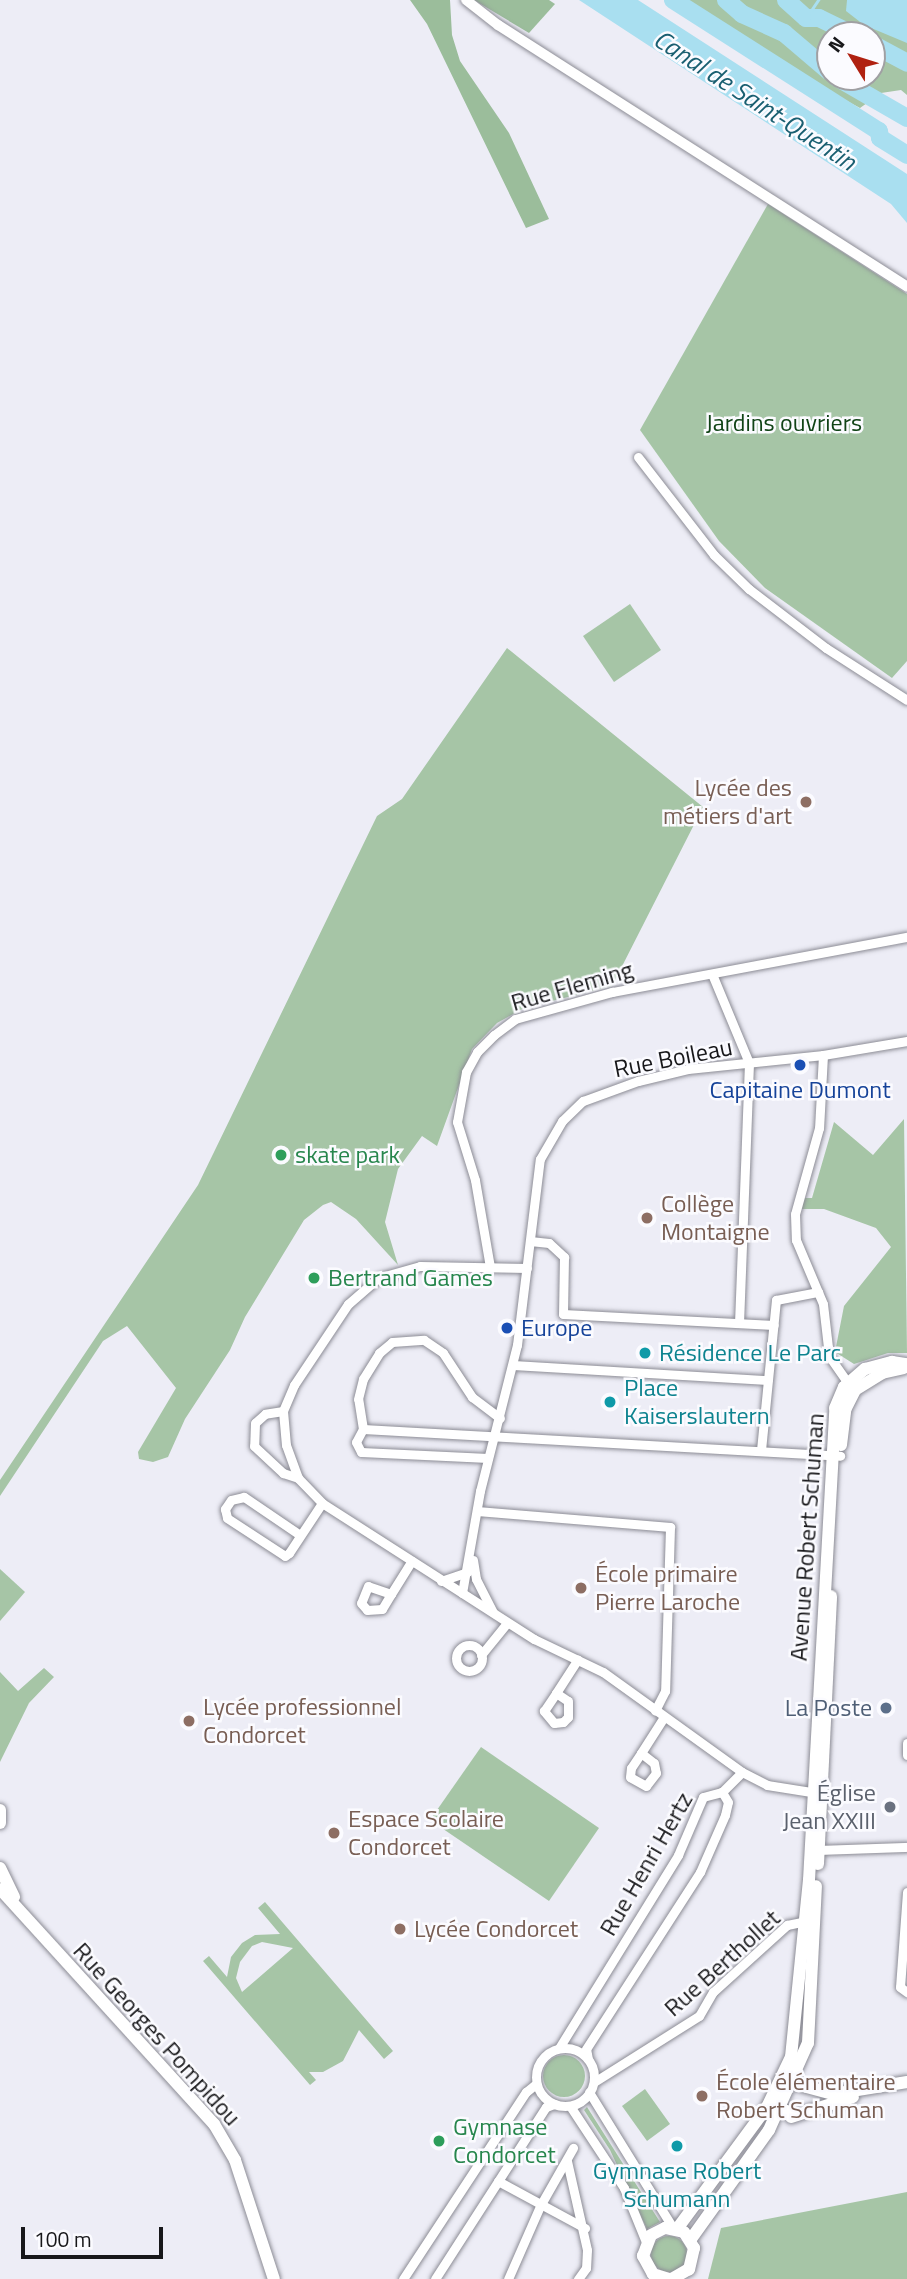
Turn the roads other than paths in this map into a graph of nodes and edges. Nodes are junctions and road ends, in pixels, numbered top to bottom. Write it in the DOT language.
graph roads {
  1 [pos="466,0"];
  2 [pos="907,287"];
  3 [pos="638,457"];
  4 [pos="907,700"];
  5 [pos="907,937"];
  6 [pos="712,974"];
  7 [pos="907,1041"];
  8 [pos="823,1055"];
  9 [pos="749,1063"];
  10 [pos="530,1241"];
  11 [pos="490,1267"];
  12 [pos="527,1268"];
  13 [pos="818,1292"];
  14 [pos="739,1323"];
  15 [pos="774,1325"];
  16 [pos="513,1365"];
  17 [pos="907,1366"];
  18 [pos="768,1380"];
  19 [pos="848,1384"];
  20 [pos="283,1412"];
  21 [pos="500,1418"];
  22 [pos="363,1429"];
  23 [pos="496,1435"];
  24 [pos="761,1450"];
  25 [pos="836,1455"];
  26 [pos="488,1458"];
  27 [pos="298,1478"];
  28 [pos="322,1503"];
  29 [pos="477,1511"];
  30 [pos="300,1535"];
  31 [pos="472,1552"];
  32 [pos="412,1561"];
  33 [pos="467,1572"];
  34 [pos="441,1581"];
  35 [pos="462,1593"];
  36 [pos="391,1594"];
  37 [pos="495,1615"];
  38 [pos="507,1623"];
  39 [pos="481,1655"];
  40 [pos="578,1659"];
  41 [pos="556,1693"];
  42 [pos="655,1711"];
  43 [pos="664,1717"];
  44 [pos="907,1743"];
  45 [pos="641,1753"];
  46 [pos="907,1755"];
  47 [pos="742,1772"];
  48 [pos="722,1792"];
  49 [pos="818,1793"];
  50 [pos="0,1810"];
  51 [pos="0,1822"];
  52 [pos="907,1847"];
  53 [pos="814,1849"];
  54 [pos="0,1868"];
  55 [pos="0,1889"];
  56 [pos="907,1892"];
  57 [pos="19,1907"];
  58 [pos="806,1921"];
  59 [pos="907,1992"];
  60 [pos="559,2048"];
  61 [pos="805,2052"];
  62 [pos="588,2059"];
  63 [pos="593,2082"];
  64 [pos="788,2082"];
  65 [pos="907,2082"];
  66 [pos="536,2084"];
  67 [pos="870,2090"];
  68 [pos="589,2092"];
  69 [pos="823,2093"];
  70 [pos="554,2104"];
  71 [pos="570,2106"];
  72 [pos="780,2109"];
  73 [pos="796,2114"];
  74 [pos="769,2130"];
  75 [pos="573,2148"];
  76 [pos="567,2161"];
  77 [pos="498,2181"];
  78 [pos="540,2206"];
  79 [pos="585,2228"];
  80 [pos="675,2229"];
  81 [pos="691,2239"];
  82 [pos="646,2242"];
  83 [pos="646,2274"];
  84 [pos="274,2279"];
  85 [pos="402,2279"];
  86 [pos="435,2279"];
  87 [pos="508,2279"];
  88 [pos="578,2279"];
  89 [pos="663,2279"];
  90 [pos="670,2279"];
  1 -- 2 [label="street"];
  3 -- 4 [label="street"];
  5 -- 6 [label="street, Rue Fleming"];
  6 -- 9 [label="street"];
  6 -- 11 [label="street, Rue Fleming"];
  7 -- 8 [label="street, Rue Boileau"];
  8 -- 9 [label="street, Rue Boileau"];
  8 -- 13 [label="street"];
  9 -- 10 [label="street, Rue Boileau"];
  9 -- 14 [label="street"];
  10 -- 12 [label="street, Rue Boileau"];
  10 -- 14 [label="street"];
  11 -- 12 [label="street"];
  11 -- 20 [label="street"];
  12 -- 16 [label="street, Rue Boileau"];
  13 -- 15 [label="street"];
  13 -- 19 [label="street"];
  14 -- 15 [label="street"];
  15 -- 18 [label="street"];
  16 -- 18 [label="street"];
  16 -- 21 [label="street, Rue Boileau"];
  17 -- 19 [label="main road, Avenue Robert Schuman"];
  18 -- 24 [label="street"];
  19 -- 25 [label="main road, Avenue Robert Schuman"];
  20 -- 27 [label="street"];
  20 -- 27 [label="street"];
  21 -- 22 [label="street"];
  21 -- 23 [label="street, Rue Boileau"];
  22 -- 23 [label="street"];
  22 -- 26 [label="street"];
  23 -- 24 [label="street"];
  23 -- 26 [label="street, Rue Boileau"];
  24 -- 25 [label="street"];
  25 -- 49 [label="main road, Avenue Robert Schuman"];
  26 -- 29 [label="street, Rue Boileau"];
  27 -- 28 [label="street"];
  28 -- 30 [label="street"];
  28 -- 32 [label="street"];
  29 -- 31 [label="street, Rue Boileau"];
  29 -- 42 [label="street"];
  30 -- 30 [label="street"];
  31 -- 33 [label="street, Rue Boileau"];
  31 -- 37 [label="street, Rue Boileau"];
  32 -- 34 [label="street"];
  32 -- 36 [label="street"];
  33 -- 34 [label="street"];
  33 -- 35 [label="street, Rue Boileau"];
  34 -- 35 [label="street"];
  35 -- 37 [label="street"];
  37 -- 38 [label="street"];
  38 -- 39 [label="street"];
  38 -- 40 [label="street"];
  40 -- 41 [label="street"];
  40 -- 42 [label="street"];
  42 -- 43 [label="street"];
  43 -- 45 [label="street"];
  43 -- 47 [label="street"];
  44 -- 46 [label="street"];
  47 -- 48 [label="street"];
  47 -- 49 [label="street"];
  48 -- 60 [label="street, Rue Henri Hertz"];
  48 -- 62 [label="street, Rue Henri Hertz"];
  49 -- 53 [label="main road, Avenue Robert Schuman"];
  50 -- 51 [label="main road"];
  52 -- 53 [label="street"];
  53 -- 58 [label="main road, Avenue Robert Schuman"];
  53 -- 61 [label="main road, Avenue Robert Schuman"];
  54 -- 57 [label="main road, Rue Georges Pompidou"];
  55 -- 57 [label="main road, Rue Georges Pompidou"];
  56 -- 59 [label="street"];
  57 -- 84 [label="main road, Rue Georges Pompidou"];
  58 -- 63 [label="street, Rue Berthollet"];
  58 -- 64 [label="main road, Avenue Robert Schuman"];
  60 -- 62 [label="street"];
  60 -- 66 [label="street"];
  61 -- 64 [label="main road, Avenue Robert Schuman"];
  61 -- 69 [label="main road"];
  62 -- 63 [label="street"];
  63 -- 68 [label="street"];
  64 -- 69 [label="main road"];
  64 -- 72 [label="main road, Avenue Robert Schuman"];
  64 -- 80 [label="main road, Avenue Robert Schuman"];
  65 -- 67 [label="main road"];
  66 -- 70 [label="street"];
  66 -- 85 [label="street"];
  67 -- 69 [label="main road"];
  67 -- 73 [label="main road"];
  68 -- 71 [label="street"];
  68 -- 80 [label="street"];
  70 -- 71 [label="street"];
  70 -- 77 [label="street"];
  71 -- 82 [label="street"];
  72 -- 73 [label="main road"];
  72 -- 74 [label="main road, Avenue Robert Schuman"];
  73 -- 74 [label="main road"];
  74 -- 81 [label="main road, Avenue Robert Schuman"];
  75 -- 76 [label="street"];
  76 -- 78 [label="street"];
  76 -- 79 [label="street"];
  77 -- 78 [label="street"];
  77 -- 86 [label="street"];
  78 -- 79 [label="street"];
  78 -- 87 [label="street"];
  79 -- 88 [label="street"];
  80 -- 81 [label="main road"];
  80 -- 82 [label="main road"];
  81 -- 90 [label="main road"];
  82 -- 83 [label="main road"];
  83 -- 89 [label="main road"];
  89 -- 90 [label="main road"];
}
